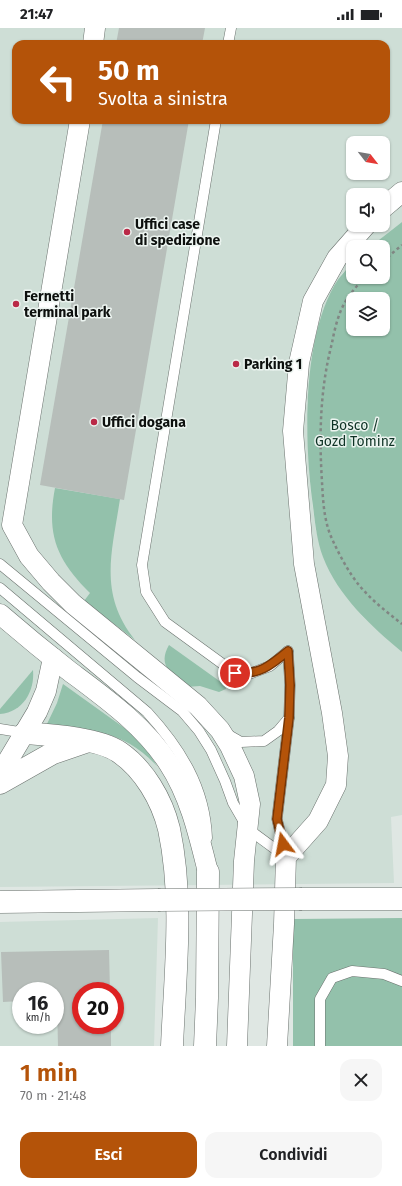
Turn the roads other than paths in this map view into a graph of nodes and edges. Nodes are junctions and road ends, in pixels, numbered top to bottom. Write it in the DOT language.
graph roads {
  1 [pos="95,28"];
  2 [pos="231,28"];
  3 [pos="94,40"];
  4 [pos="229,40"];
  5 [pos="79,124"];
  6 [pos="215,124"];
  7 [pos="402,192"];
  8 [pos="390,202"];
  9 [pos="360,232"];
  10 [pos="0,564"];
  11 [pos="0,588"];
  12 [pos="0,614"];
  13 [pos="53,658"];
  14 [pos="289,718"];
  15 [pos="0,729"];
  16 [pos="220,730"];
  17 [pos="25,733"];
  18 [pos="87,741"];
  19 [pos="0,774"];
  20 [pos="0,782"];
  21 [pos="248,829"];
  22 [pos="286,857"];
  23 [pos="208,872"];
  24 [pos="402,899"];
  25 [pos="0,902"];
  26 [pos="402,981"];
  27 [pos="172,1046"];
  28 [pos="205,1046"];
  29 [pos="237,1046"];
  30 [pos="277,1046"];
  31 [pos="320,1046"];
  1 -- 3 [label="street"];
  2 -- 4 [label="lane"];
  5 -- 16 [label="street"];
  6 -- 14 [label="lane"];
  7 -- 8 [label="street"];
  9 -- 22 [label="street"];
  10 -- 21 [label="lane"];
  11 -- 23 [label="lane"];
  12 -- 13 [label="street"];
  13 -- 17 [label="street"];
  13 -- 23 [label="street"];
  14 -- 16 [label="lane"];
  14 -- 22 [label="lane"];
  15 -- 17 [label="lane"];
  16 -- 21 [label="street"];
  17 -- 18 [label="main road"];
  17 -- 19 [label="street"];
  18 -- 20 [label="main road"];
  18 -- 27 [label="main road"];
  21 -- 22 [label="lane"];
  21 -- 29 [label="street"];
  22 -- 30 [label="street"];
  23 -- 28 [label="main road"];
  24 -- 25 [label="main road, bridge"];
  26 -- 31 [label="lane"];
}
